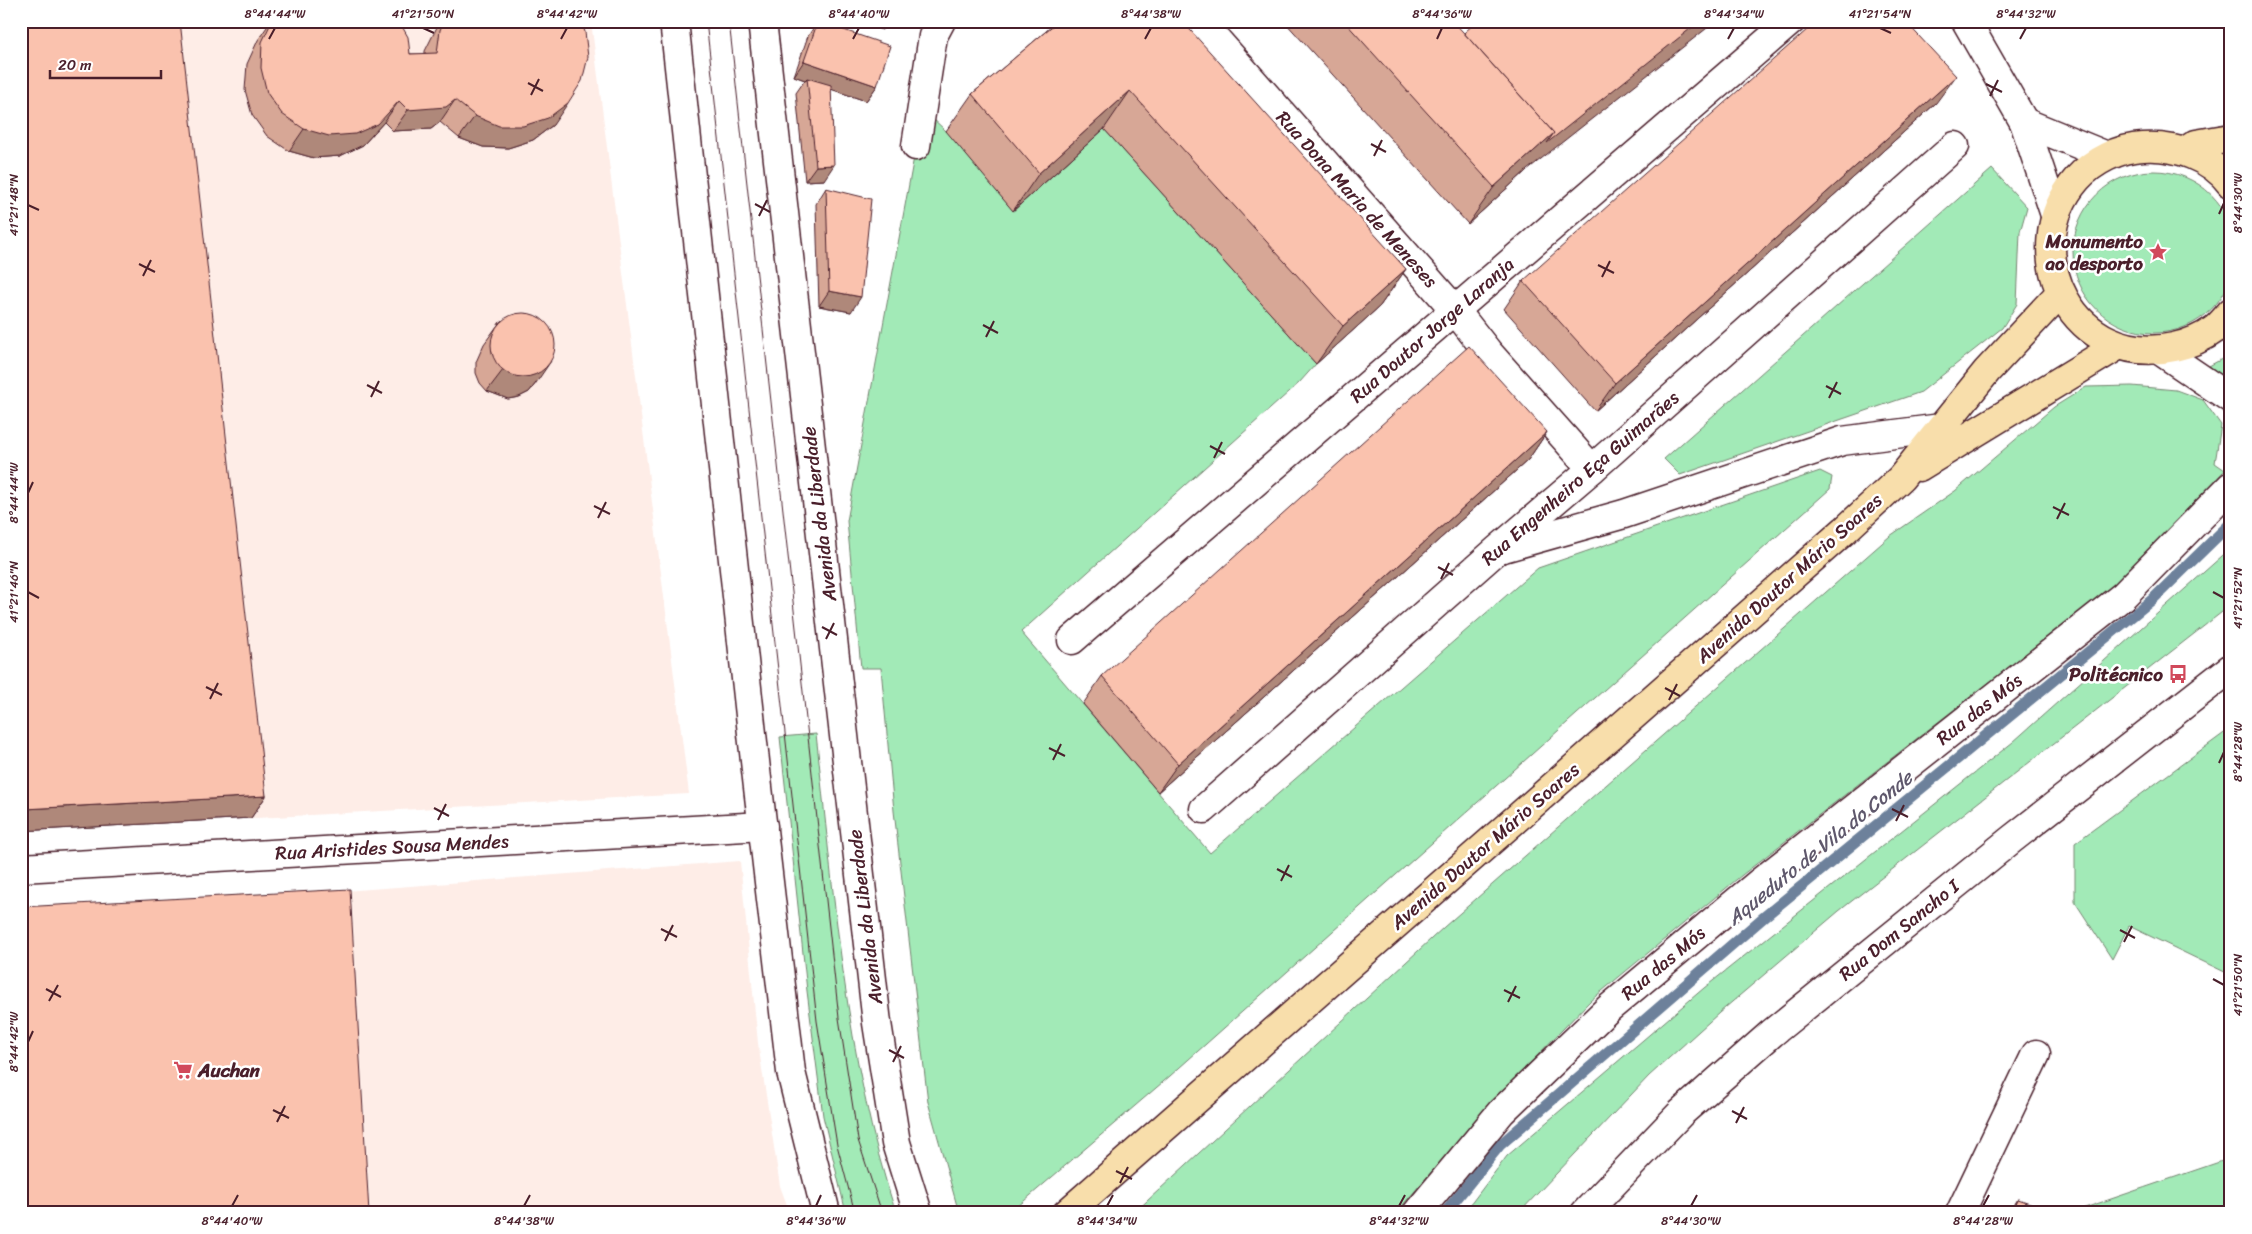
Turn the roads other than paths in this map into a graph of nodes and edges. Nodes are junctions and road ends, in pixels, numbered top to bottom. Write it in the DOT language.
graph roads {
  1 [pos="674,21"];
  2 [pos="762,21"];
  3 [pos="941,21"];
  4 [pos="1200,21"];
  5 [pos="1791,21"];
  6 [pos="1966,21"];
  7 [pos="2024,122"];
  8 [pos="2231,138"];
  9 [pos="916,146"];
  10 [pos="1955,146"];
  11 [pos="2185,151"];
  12 [pos="2107,156"];
  13 [pos="2231,184"];
  14 [pos="2055,215"];
  15 [pos="2060,293"];
  16 [pos="1455,310"];
  17 [pos="2231,312"];
  18 [pos="2119,345"];
  19 [pos="2159,350"];
  20 [pos="2231,399"];
  21 [pos="1941,428"];
  22 [pos="1592,469"];
  23 [pos="1901,478"];
  24 [pos="2231,486"];
  25 [pos="1497,550"];
  26 [pos="1072,640"];
  27 [pos="2231,668"];
  28 [pos="1204,809"];
  29 [pos="762,826"];
  30 [pos="21,868"];
  31 [pos="2036,1054"];
  32 [pos="826,1213"];
  33 [pos="918,1213"];
  34 [pos="1067,1213"];
  35 [pos="1417,1213"];
  36 [pos="1585,1213"];
  37 [pos="1960,1213"];
  1 -- 29 [label="street"];
  2 -- 33 [label="street, Avenida da Liberdade"];
  3 -- 9 [label="street"];
  4 -- 16 [label="street, Rua Dona Maria de Meneses"];
  5 -- 16 [label="street, Rua Doutor Jorge Laranja"];
  6 -- 7 [label="street"];
  7 -- 12 [label="street"];
  7 -- 14 [label="street"];
  8 -- 11 [label="main road"];
  10 -- 22 [label="street, Rua Engenheiro Eça Guimarães"];
  11 -- 12 [label="main road"];
  11 -- 13 [label="main road"];
  12 -- 14 [label="main road"];
  14 -- 15 [label="main road"];
  15 -- 18 [label="main road"];
  15 -- 21 [label="main road, Avenida Doutor Mário Soares"];
  16 -- 22 [label="street, Rua Dona Maria de Meneses"];
  16 -- 26 [label="street, Rua Doutor Jorge Laranja"];
  17 -- 19 [label="main road"];
  18 -- 19 [label="main road"];
  18 -- 23 [label="main road, Avenida Doutor Mário Soares"];
  19 -- 20 [label="street"];
  21 -- 23 [label="main road, Avenida Doutor Mário Soares"];
  21 -- 25 [label="street"];
  22 -- 25 [label="street, Rua Engenheiro Eça Guimarães"];
  23 -- 34 [label="main road, Avenida Doutor Mário Soares"];
  24 -- 35 [label="street, Rua das Mós"];
  25 -- 28 [label="street, Rua Engenheiro Eça Guimarães"];
  27 -- 36 [label="street, Rua Dom Sancho I"];
  29 -- 30 [label="street, Rua Aristides Sousa Mendes"];
  29 -- 32 [label="street"];
  31 -- 37 [label="street"];
}
